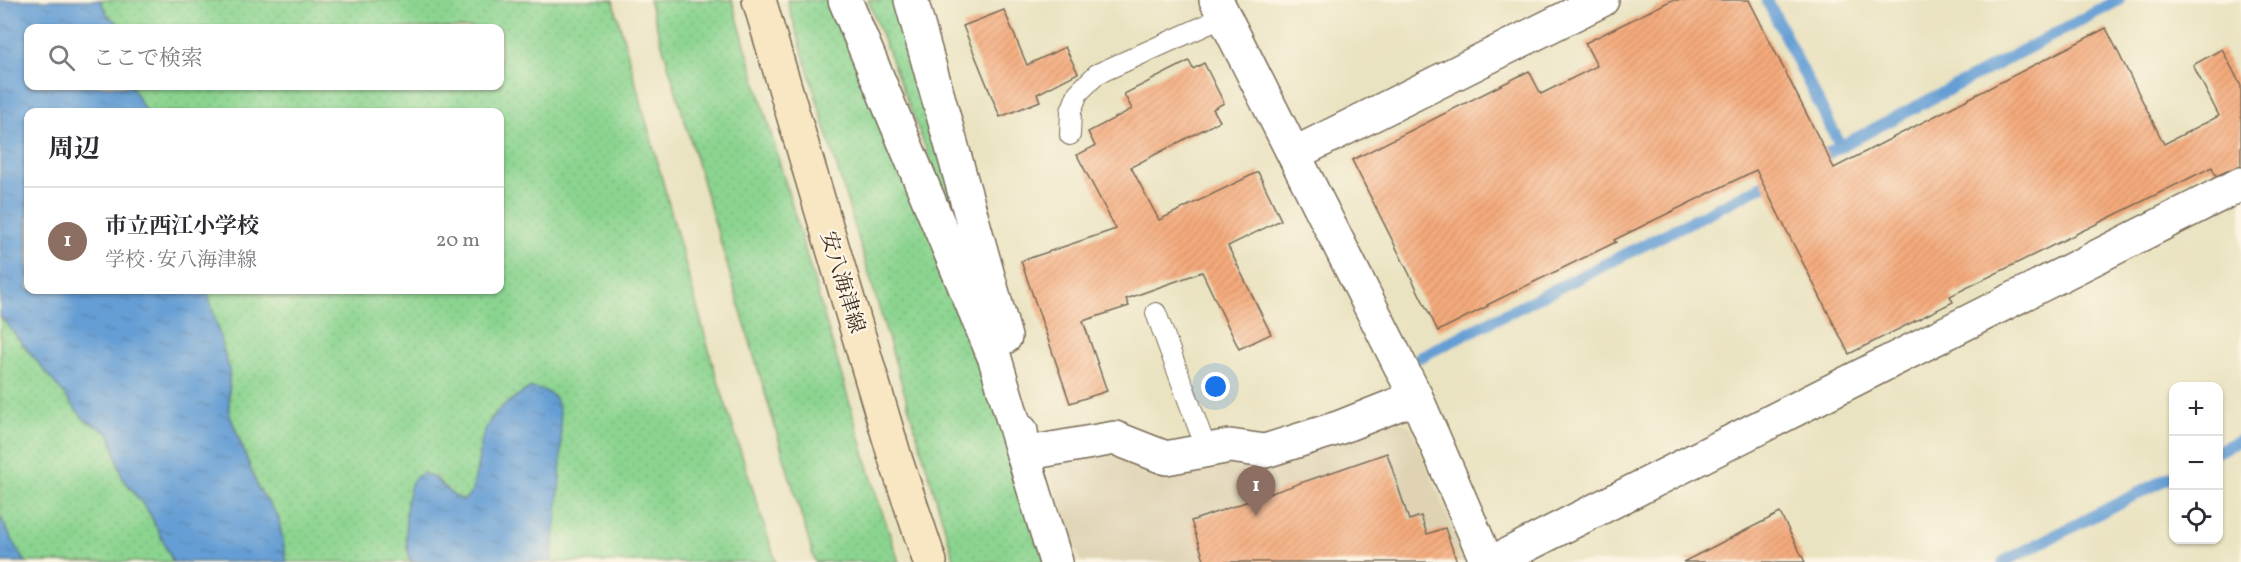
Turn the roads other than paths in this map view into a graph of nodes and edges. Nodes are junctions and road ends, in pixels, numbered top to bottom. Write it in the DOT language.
graph roads {
  1 [pos="759,0"];
  2 [pos="844,0"];
  3 [pos="911,0"];
  4 [pos="1602,0"];
  5 [pos="1220,9"];
  6 [pos="1070,135"];
  7 [pos="1294,154"];
  8 [pos="2241,184"];
  9 [pos="1156,313"];
  10 [pos="1416,397"];
  11 [pos="1206,451"];
  12 [pos="1023,454"];
  13 [pos="930,562"];
  14 [pos="1056,562"];
  15 [pos="1487,562"];
  16 [pos="1493,562"];
  1 -- 13 [label="main road, 安八海津線"];
  2 -- 12 [label="street"];
  3 -- 12 [label="street"];
  4 -- 7 [label="street"];
  5 -- 6 [label="lane"];
  5 -- 7 [label="street"];
  7 -- 10 [label="street"];
  8 -- 16 [label="street"];
  9 -- 11 [label="lane"];
  10 -- 11 [label="street"];
  10 -- 15 [label="street"];
  11 -- 12 [label="street"];
  12 -- 14 [label="street"];
}
